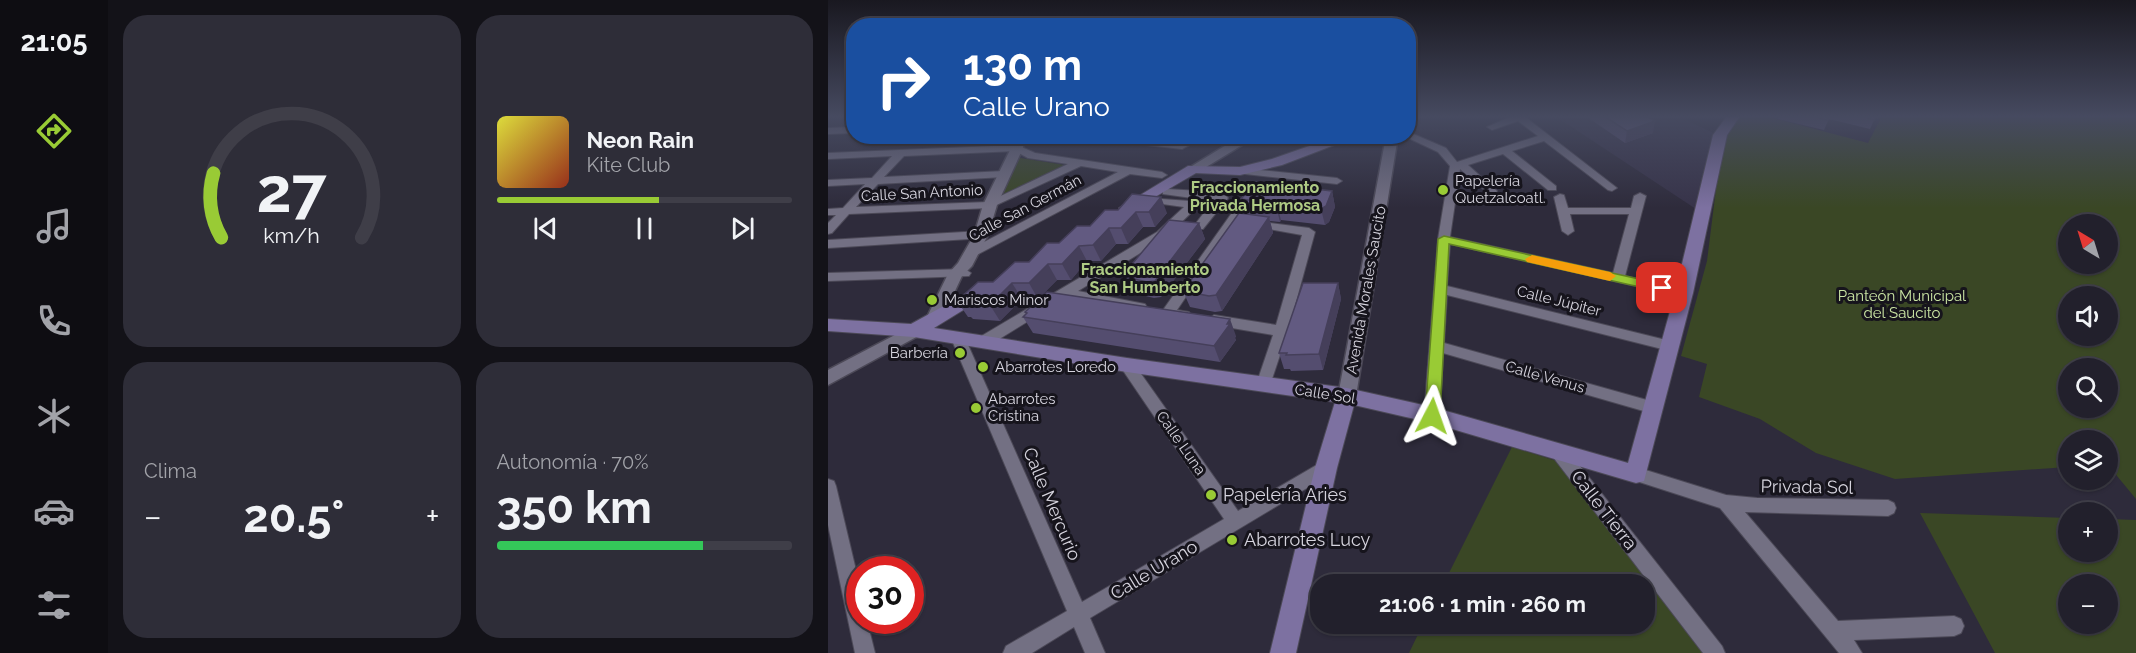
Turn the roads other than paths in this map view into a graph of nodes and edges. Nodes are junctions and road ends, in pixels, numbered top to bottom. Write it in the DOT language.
graph roads {
  1 [pos="970,146"];
  2 [pos="1016,146"];
  3 [pos="1022,146"];
  4 [pos="1233,146"];
  5 [pos="1322,146"];
  6 [pos="1390,146"];
  7 [pos="1434,146"];
  8 [pos="1516,146"];
  9 [pos="1557,146"];
  10 [pos="1717,146"];
  11 [pos="1505,150"];
  12 [pos="901,153"];
  13 [pos="828,156"];
  14 [pos="1080,163"];
  15 [pos="1457,165"];
  16 [pos="1193,169"];
  17 [pos="1127,171"];
  18 [pos="1240,171"];
  19 [pos="1004,174"];
  20 [pos="1162,175"];
  21 [pos="873,181"];
  22 [pos="1337,181"];
  23 [pos="828,183"];
  24 [pos="1612,188"];
  25 [pos="1492,191"];
  26 [pos="1167,192"];
  27 [pos="1200,194"];
  28 [pos="1250,195"];
  29 [pos="1640,196"];
  30 [pos="1152,200"];
  31 [pos="990,206"];
  32 [pos="1192,206"];
  33 [pos="1215,208"];
  34 [pos="845,211"];
  35 [pos="1564,211"];
  36 [pos="1636,211"];
  37 [pos="828,212"];
  38 [pos="1112,216"];
  39 [pos="1231,221"];
  40 [pos="1199,227"];
  41 [pos="828,230"];
  42 [pos="1568,231"];
  43 [pos="981,235"];
  44 [pos="1444,239"];
  45 [pos="828,244"];
  46 [pos="964,267"];
  47 [pos="828,277"];
  48 [pos="1618,278"];
  49 [pos="992,286"];
  50 [pos="1440,289"];
  51 [pos="1066,293"];
  52 [pos="1684,293"];
  53 [pos="1140,307"];
  54 [pos="951,309"];
  55 [pos="934,319"];
  56 [pos="828,325"];
  57 [pos="914,331"];
  58 [pos="1281,331"];
  59 [pos="958,338"];
  60 [pos="983,342"];
  61 [pos="1437,346"];
  62 [pos="1670,346"];
  63 [pos="1127,365"];
  64 [pos="828,378"];
  65 [pos="1263,385"];
  66 [pos="1347,396"];
  67 [pos="1654,408"];
  68 [pos="1432,416"];
  69 [pos="1559,452"];
  70 [pos="1326,468"];
  71 [pos="1636,474"];
  72 [pos="828,486"];
  73 [pos="1726,502"];
  74 [pos="1888,508"];
  75 [pos="1235,521"];
  76 [pos="1078,614"];
  77 [pos="1954,626"];
  78 [pos="1833,630"];
  79 [pos="865,653"];
  80 [pos="1013,653"];
  81 [pos="1095,653"];
  82 [pos="1283,653"];
  83 [pos="1715,653"];
  84 [pos="1852,653"];
  1 -- 12 [label="street"];
  2 -- 19 [label="street"];
  3 -- 14 [label="street"];
  4 -- 16 [label="street"];
  5 -- 18 [label="main road"];
  6 -- 66 [label="street, Avenida Morales Saucito"];
  7 -- 15 [label="street"];
  8 -- 11 [label="street"];
  9 -- 24 [label="street"];
  10 -- 52 [label="main road"];
  11 -- 15 [label="street"];
  11 -- 35 [label="street"];
  12 -- 13 [label="street"];
  12 -- 21 [label="street"];
  14 -- 17 [label="street"];
  14 -- 31 [label="street, Calle San Antonio"];
  15 -- 25 [label="street"];
  15 -- 44 [label="street"];
  16 -- 18 [label="main road"];
  16 -- 38 [label="main road"];
  17 -- 20 [label="street"];
  17 -- 46 [label="street, Calle San Germán"];
  18 -- 22 [label="street"];
  19 -- 21 [label="street"];
  19 -- 31 [label="street"];
  21 -- 23 [label="street"];
  21 -- 34 [label="street"];
  26 -- 27 [label="street"];
  27 -- 32 [label="street"];
  27 -- 33 [label="street"];
  28 -- 39 [label="street"];
  29 -- 36 [label="street"];
  30 -- 32 [label="street"];
  31 -- 34 [label="street, Calle San Antonio"];
  31 -- 43 [label="street"];
  32 -- 33 [label="street"];
  32 -- 51 [label="street"];
  33 -- 40 [label="street"];
  34 -- 37 [label="street, Calle San Antonio"];
  34 -- 41 [label="street"];
  35 -- 36 [label="street"];
  35 -- 42 [label="street"];
  36 -- 48 [label="street"];
  39 -- 58 [label="street"];
  39 -- 58 [label="street"];
  43 -- 45 [label="street"];
  43 -- 46 [label="street"];
  44 -- 48 [label="street"];
  44 -- 50 [label="street"];
  46 -- 47 [label="street"];
  46 -- 54 [label="street"];
  46 -- 55 [label="street"];
  48 -- 52 [label="street"];
  49 -- 54 [label="main road"];
  50 -- 61 [label="street"];
  50 -- 62 [label="street, Calle Júpiter"];
  51 -- 53 [label="street"];
  51 -- 60 [label="street"];
  52 -- 62 [label="main road"];
  54 -- 55 [label="main road"];
  55 -- 57 [label="main road"];
  56 -- 57 [label="main road, Calle Sol"];
  57 -- 59 [label="main road, Calle Sol"];
  57 -- 64 [label="street"];
  58 -- 65 [label="street"];
  59 -- 60 [label="main road, Calle Sol"];
  59 -- 76 [label="street, Calle Mercurio"];
  60 -- 63 [label="main road, Calle Sol"];
  61 -- 67 [label="street, Calle Venus"];
  61 -- 68 [label="street"];
  62 -- 67 [label="main road"];
  63 -- 65 [label="main road, Calle Sol"];
  63 -- 75 [label="street, Calle Luna"];
  65 -- 66 [label="main road, Calle Sol"];
  66 -- 68 [label="main road, Calle Sol"];
  66 -- 70 [label="main road, Avenida Morales Saucito"];
  67 -- 71 [label="main road"];
  68 -- 69 [label="main road, Calle Sol"];
  69 -- 71 [label="main road, Calle Sol"];
  69 -- 83 [label="street, Calle Tierra"];
  70 -- 75 [label="street, Calle Urano"];
  70 -- 82 [label="main road, Avenida Morales Saucito"];
  71 -- 73 [label="street, Calle Sol"];
  72 -- 79 [label="street"];
  73 -- 74 [label="street, Privada Sol"];
  73 -- 78 [label="street"];
  75 -- 76 [label="street, Calle Urano"];
  76 -- 80 [label="street, Calle Urano"];
  76 -- 81 [label="street, Calle Mercurio"];
  77 -- 78 [label="street"];
  78 -- 84 [label="street"];
}
